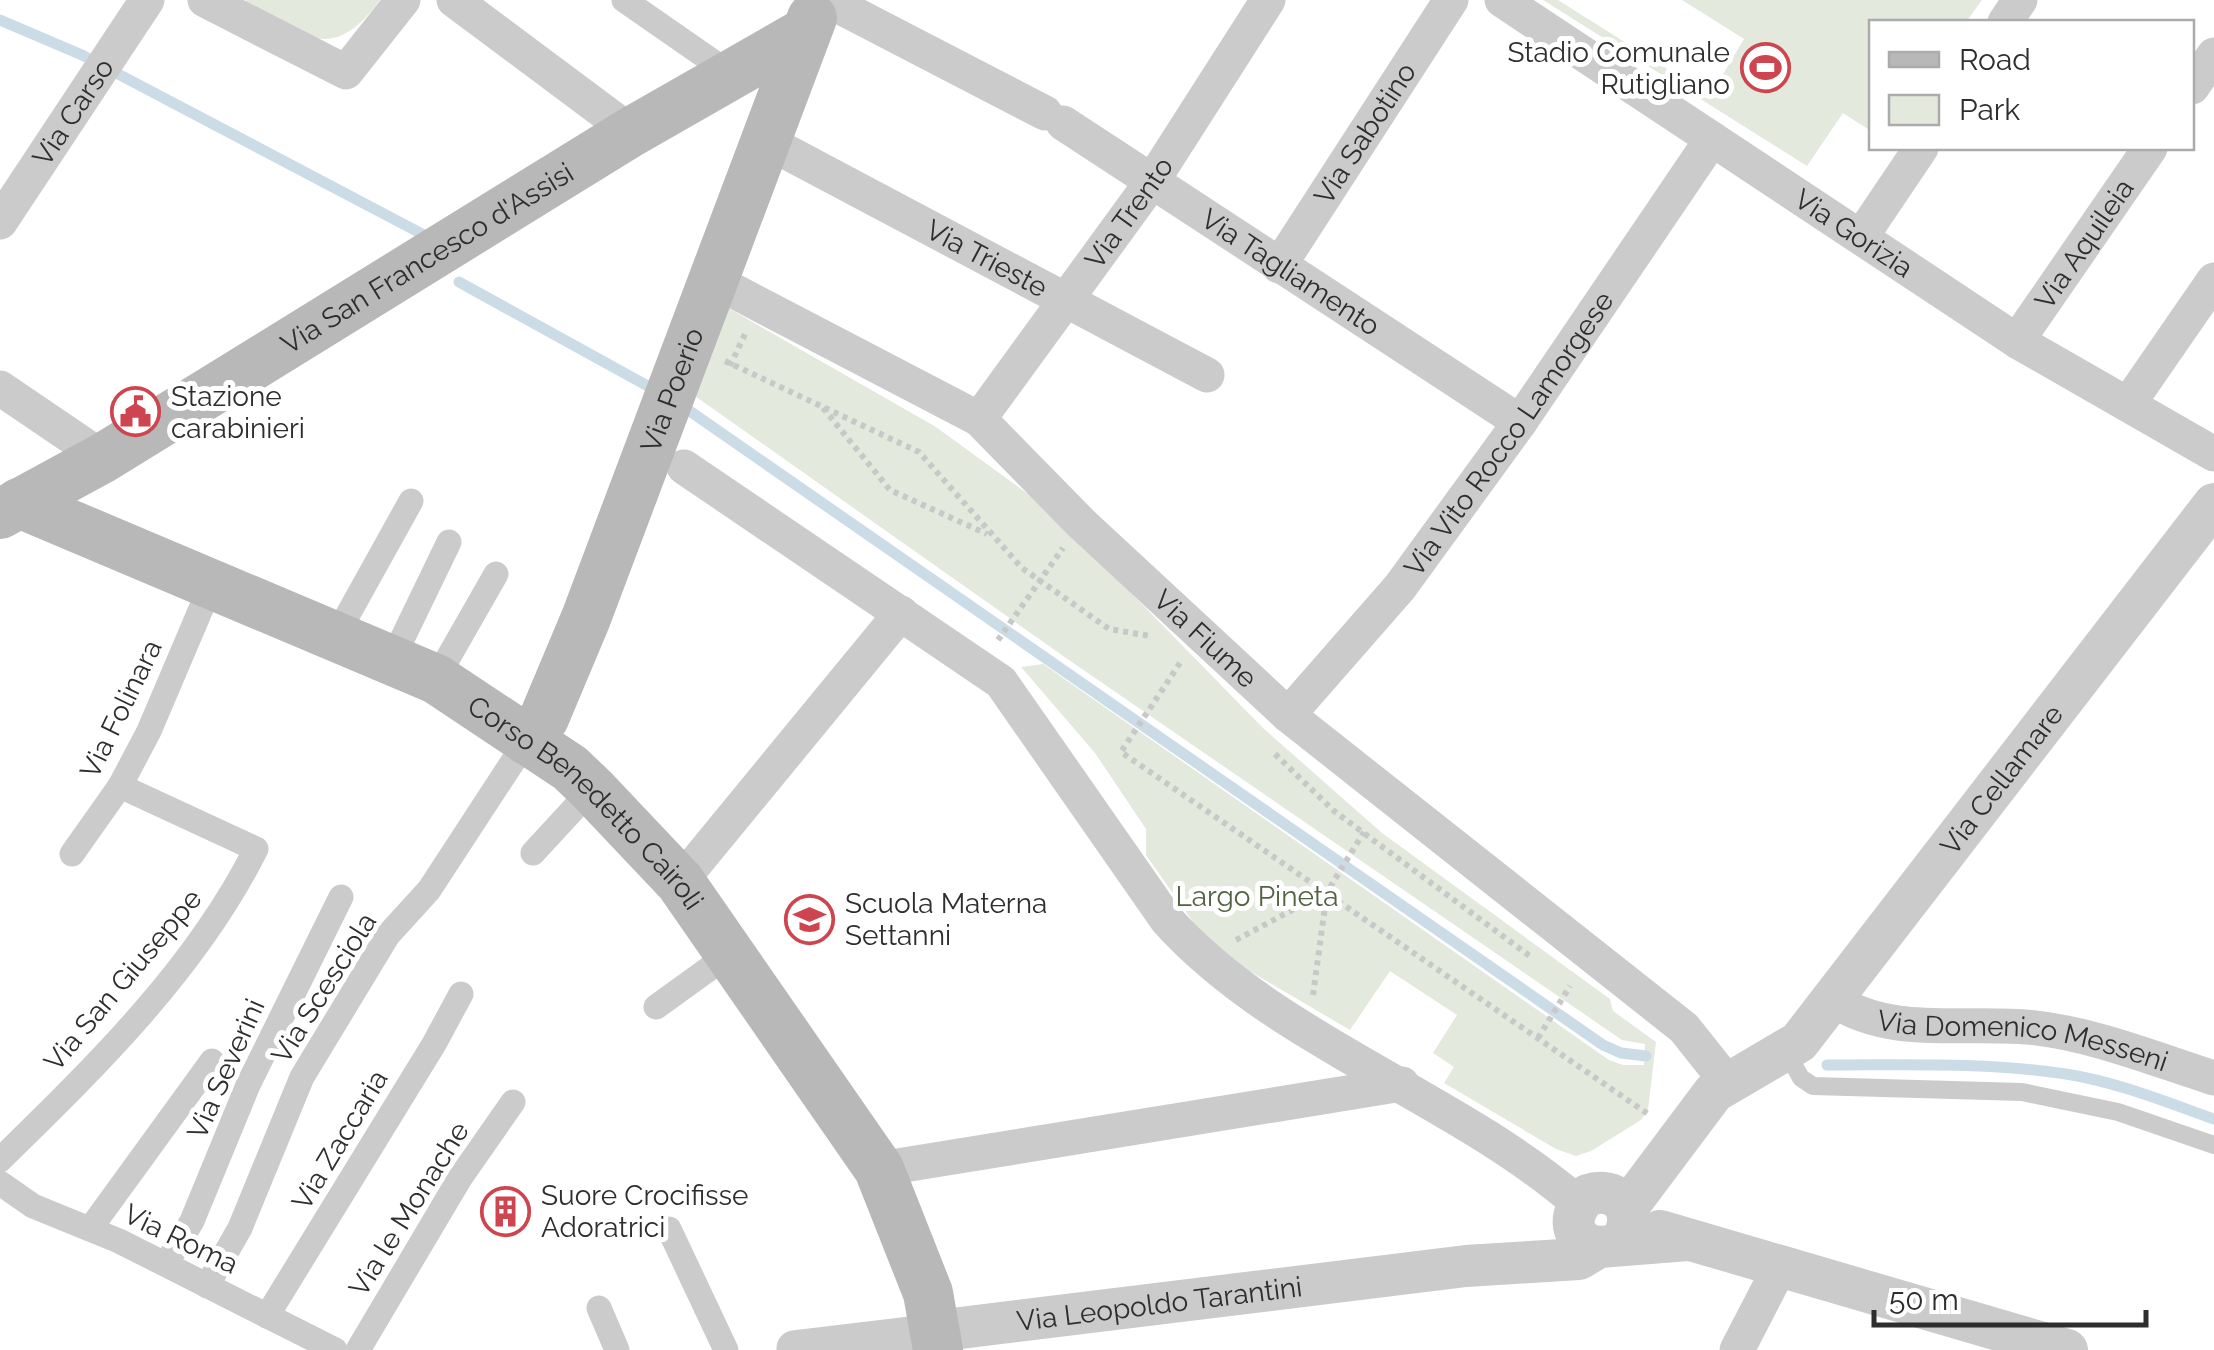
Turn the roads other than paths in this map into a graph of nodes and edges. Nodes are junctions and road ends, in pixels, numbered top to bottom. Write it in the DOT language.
graph roads {
  1 [pos="146,0"];
  2 [pos="403,0"];
  3 [pos="454,0"];
  4 [pos="624,0"];
  5 [pos="1268,0"];
  6 [pos="1451,0"];
  7 [pos="1502,0"];
  8 [pos="219,3"];
  9 [pos="818,11"];
  10 [pos="2214,54"];
  11 [pos="732,75"];
  12 [pos="2194,84"];
  13 [pos="631,132"];
  14 [pos="1712,138"];
  15 [pos="766,142"];
  16 [pos="1920,150"];
  17 [pos="2149,150"];
  18 [pos="1150,183"];
  19 [pos="0,222"];
  20 [pos="1861,238"];
  21 [pos="1279,266"];
  22 [pos="711,279"];
  23 [pos="2214,280"];
  24 [pos="1067,298"];
  25 [pos="2017,341"];
  26 [pos="1207,375"];
  27 [pos="0,388"];
  28 [pos="2129,403"];
  29 [pos="980,419"];
  30 [pos="1520,422"];
  31 [pos="2214,454"];
  32 [pos="104,458"];
  33 [pos="684,468"];
  34 [pos="412,501"];
  35 [pos="2214,504"];
  36 [pos="10,508"];
  37 [pos="450,542"];
  38 [pos="496,574"];
  39 [pos="212,584"];
  40 [pos="901,614"];
  41 [pos="336,636"];
  42 [pos="414,669"];
  43 [pos="1288,715"];
  44 [pos="527,740"];
  45 [pos="120,786"];
  46 [pos="592,789"];
  47 [pos="532,853"];
  48 [pos="72,854"];
  49 [pos="680,882"];
  50 [pos="342,897"];
  51 [pos="728,956"];
  52 [pos="461,994"];
  53 [pos="1834,1000"];
  54 [pos="656,1007"];
  55 [pos="1786,1051"];
  56 [pos="212,1061"];
  57 [pos="2214,1078"];
  58 [pos="1727,1082"];
  59 [pos="1402,1084"];
  60 [pos="513,1102"];
  61 [pos="2214,1145"];
  62 [pos="0,1160"];
  63 [pos="879,1169"];
  64 [pos="0,1183"];
  65 [pos="1602,1218"];
  66 [pos="90,1229"];
  67 [pos="669,1229"];
  68 [pos="166,1264"];
  69 [pos="1780,1265"];
  70 [pos="208,1286"];
  71 [pos="599,1308"];
  72 [pos="267,1316"];
  73 [pos="937,1340"];
  74 [pos="787,1349"];
  75 [pos="335,1350"];
  76 [pos="358,1350"];
  77 [pos="617,1350"];
  78 [pos="726,1350"];
  79 [pos="1737,1350"];
  80 [pos="2068,1350"];
  1 -- 19 [label="street, Via Carso"];
  2 -- 8 [label="street"];
  3 -- 13 [label="street"];
  4 -- 11 [label="street"];
  5 -- 18 [label="street, Via Trento"];
  6 -- 21 [label="street, Via Sabotino"];
  7 -- 14 [label="street, Via Gorizia"];
  9 -- 11 [label="main road, Via San Francesco d'Assisi"];
  9 -- 15 [label="main road, Via Poerio"];
  9 -- 18 [label="street, Via Tagliamento"];
  10 -- 12 [label="street"];
  11 -- 13 [label="main road, Via San Francesco d'Assisi"];
  13 -- 32 [label="main road, Via San Francesco d'Assisi"];
  14 -- 20 [label="street, Via Gorizia"];
  14 -- 30 [label="street, Via Vito Rocco Lamorgese"];
  15 -- 22 [label="main road, Via Poerio"];
  15 -- 24 [label="street, Via Trieste"];
  16 -- 20 [label="street"];
  17 -- 25 [label="street, Via Aquileia"];
  18 -- 21 [label="street, Via Tagliamento"];
  18 -- 24 [label="street, Via Trento"];
  20 -- 25 [label="street, Via Gorizia"];
  21 -- 30 [label="street, Via Tagliamento"];
  22 -- 29 [label="street, Via Fiume"];
  22 -- 44 [label="main road, Via Poerio"];
  23 -- 28 [label="street"];
  24 -- 26 [label="street, Via Trieste"];
  24 -- 29 [label="street, Via Trento"];
  25 -- 28 [label="street, Via Gorizia"];
  27 -- 32 [label="street"];
  28 -- 31 [label="street, Via Gorizia"];
  29 -- 43 [label="street, Via Fiume"];
  30 -- 43 [label="street, Via Vito Rocco Lamorgese"];
  32 -- 36 [label="main road, Via San Francesco d'Assisi"];
  33 -- 40 [label="street"];
  34 -- 41 [label="street"];
  35 -- 53 [label="street, Via Cellamare"];
  36 -- 39 [label="main road, Corso Benedetto Cairoli"];
  37 -- 42 [label="street"];
  38 -- 42 [label="street"];
  39 -- 41 [label="main road, Corso Benedetto Cairoli"];
  39 -- 45 [label="street, Via Folinara"];
  40 -- 49 [label="street"];
  40 -- 59 [label="street"];
  41 -- 42 [label="main road, Corso Benedetto Cairoli"];
  42 -- 44 [label="main road, Corso Benedetto Cairoli"];
  43 -- 58 [label="street, Via Fiume"];
  44 -- 46 [label="main road, Corso Benedetto Cairoli"];
  44 -- 70 [label="street, Via Scesciola"];
  45 -- 48 [label="street, Via Folinara"];
  45 -- 62 [label="street, Via San Giuseppe"];
  46 -- 47 [label="street"];
  46 -- 49 [label="main road, Corso Benedetto Cairoli"];
  49 -- 51 [label="main road, Corso Benedetto Cairoli"];
  50 -- 68 [label="street, Via Severini"];
  51 -- 54 [label="street"];
  51 -- 63 [label="main road, Corso Benedetto Cairoli"];
  52 -- 72 [label="street, Via Zaccaria"];
  53 -- 55 [label="street, Via Cellamare"];
  53 -- 57 [label="street, Via Domenico Messeni"];
  55 -- 58 [label="street, Via Cellamare"];
  55 -- 61 [label="lane"];
  56 -- 66 [label="street"];
  58 -- 65 [label="street, Via Cellamare"];
  59 -- 63 [label="street"];
  59 -- 65 [label="street"];
  60 -- 76 [label="street, Via le Monache"];
  63 -- 73 [label="main road, Corso Benedetto Cairoli"];
  64 -- 66 [label="street, Via Roma"];
  65 -- 69 [label="street"];
  65 -- 73 [label="street, Via Leopoldo Tarantini"];
  66 -- 68 [label="street, Via Roma"];
  67 -- 78 [label="street"];
  68 -- 70 [label="street, Via Roma"];
  69 -- 79 [label="street"];
  69 -- 80 [label="street"];
  70 -- 72 [label="street, Via Roma"];
  71 -- 77 [label="street"];
  72 -- 75 [label="street, Via Roma"];
  73 -- 74 [label="street, Via Leopoldo Tarantini"];
}
